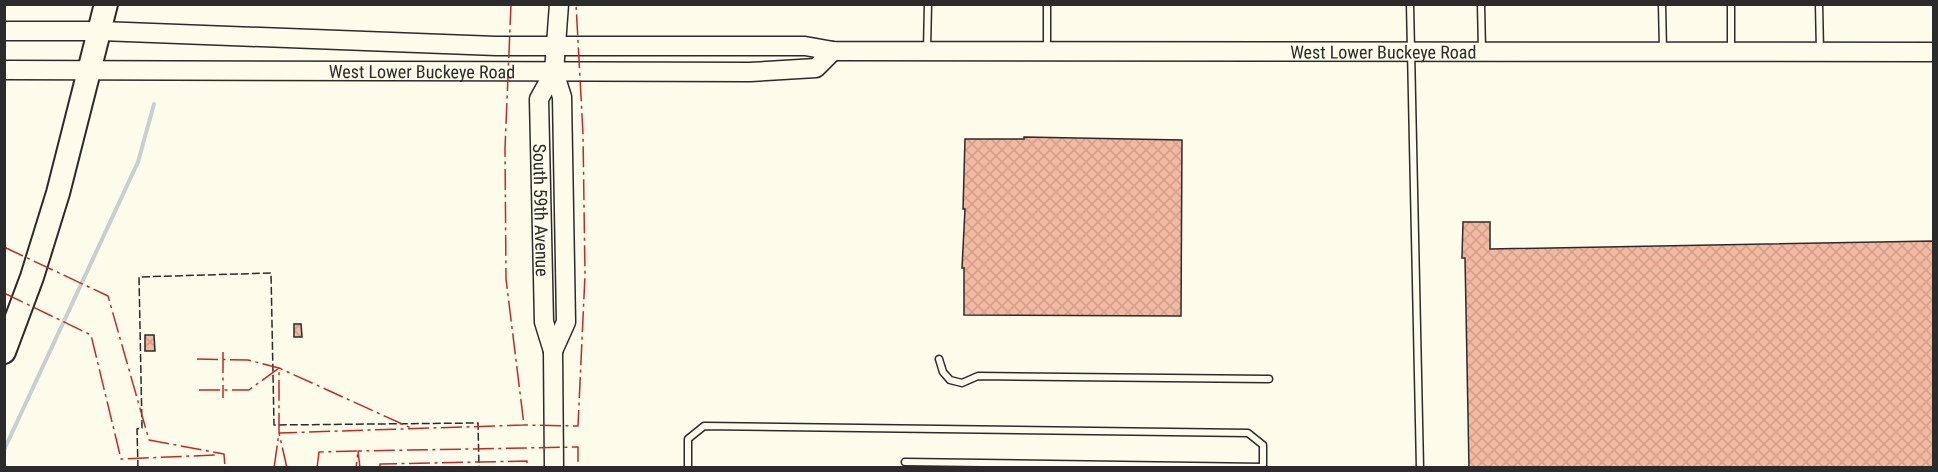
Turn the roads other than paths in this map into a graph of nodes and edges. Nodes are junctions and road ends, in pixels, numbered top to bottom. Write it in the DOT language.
graph roads {
  1 [pos="106,4"];
  2 [pos="559,4"];
  3 [pos="928,4"];
  4 [pos="1047,4"];
  5 [pos="1410,4"];
  6 [pos="1481,4"];
  7 [pos="1662,4"];
  8 [pos="1731,4"];
  9 [pos="1819,4"];
  10 [pos="4,31"];
  11 [pos="100,31"];
  12 [pos="556,46"];
  13 [pos="833,51"];
  14 [pos="927,51"];
  15 [pos="1047,51"];
  16 [pos="1482,51"];
  17 [pos="1664,51"];
  18 [pos="1731,51"];
  19 [pos="1820,51"];
  20 [pos="1412,52"];
  21 [pos="1934,52"];
  22 [pos="4,70"];
  23 [pos="90,70"];
  24 [pos="554,72"];
  25 [pos="4,352"];
  26 [pos="939,359"];
  27 [pos="1269,379"];
  28 [pos="905,462"];
  29 [pos="1263,467"];
  30 [pos="554,468"];
  31 [pos="688,468"];
  32 [pos="1420,468"];
  1 -- 11 [label="highway"];
  2 -- 12 [label="main road, South 59th Avenue"];
  3 -- 14 [label="lane"];
  4 -- 15 [label="lane"];
  5 -- 20 [label="lane"];
  6 -- 16 [label="lane"];
  7 -- 17 [label="lane"];
  8 -- 18 [label="lane"];
  9 -- 19 [label="lane"];
  10 -- 11 [label="main road, West Lower Buckeye Road"];
  11 -- 12 [label="main road, West Lower Buckeye Road"];
  11 -- 23 [label="highway"];
  12 -- 13 [label="main road, West Lower Buckeye Road"];
  12 -- 24 [label="main road, South 59th Avenue"];
  13 -- 14 [label="main road, West Lower Buckeye Road"];
  13 -- 24 [label="main road, West Lower Buckeye Road"];
  14 -- 15 [label="main road, West Lower Buckeye Road"];
  15 -- 20 [label="main road, West Lower Buckeye Road"];
  16 -- 17 [label="main road, West Lower Buckeye Road"];
  16 -- 20 [label="main road, West Lower Buckeye Road"];
  17 -- 18 [label="main road, West Lower Buckeye Road"];
  18 -- 19 [label="main road, West Lower Buckeye Road"];
  19 -- 21 [label="main road, West Lower Buckeye Road"];
  20 -- 32 [label="lane"];
  22 -- 23 [label="main road, West Lower Buckeye Road"];
  23 -- 24 [label="main road, West Lower Buckeye Road"];
  23 -- 25 [label="highway"];
  24 -- 30 [label="main road, South 59th Avenue"];
  26 -- 27 [label="lane"];
  28 -- 29 [label="lane"];
  29 -- 31 [label="lane"];
}
